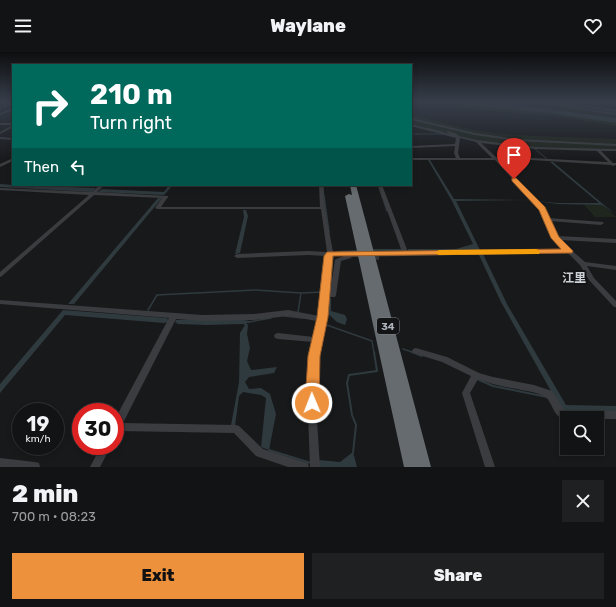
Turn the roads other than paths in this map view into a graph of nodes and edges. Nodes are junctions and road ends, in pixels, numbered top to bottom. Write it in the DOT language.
graph roads {
  1 [pos="420,121"];
  2 [pos="0,124"];
  3 [pos="430,124"];
  4 [pos="12,125"];
  5 [pos="412,125"];
  6 [pos="12,126"];
  7 [pos="0,132"];
  8 [pos="458,137"];
  9 [pos="0,138"];
  10 [pos="12,139"];
  11 [pos="477,141"];
  12 [pos="456,145"];
  13 [pos="616,145"];
  14 [pos="412,147"];
  15 [pos="598,150"];
  16 [pos="616,150"];
  17 [pos="458,158"];
  18 [pos="412,159"];
  19 [pos="496,159"];
  20 [pos="12,160"];
  21 [pos="614,164"];
  22 [pos="0,166"];
  23 [pos="102,186"];
  24 [pos="321,186"];
  25 [pos="347,186"];
  26 [pos="353,186"];
  27 [pos="380,186"];
  28 [pos="0,189"];
  29 [pos="96,191"];
  30 [pos="323,208"];
  31 [pos="547,219"];
  32 [pos="601,223"];
  33 [pos="555,238"];
  34 [pos="616,241"];
  35 [pos="405,251"];
  36 [pos="569,251"];
  37 [pos="423,253"];
  38 [pos="333,254"];
  39 [pos="237,256"];
  40 [pos="367,256"];
  41 [pos="583,264"];
  42 [pos="616,268"];
  43 [pos="0,275"];
  44 [pos="326,293"];
  45 [pos="0,302"];
  46 [pos="616,305"];
  47 [pos="172,319"];
  48 [pos="321,322"];
  49 [pos="278,336"];
  50 [pos="317,340"];
  51 [pos="416,351"];
  52 [pos="474,377"];
  53 [pos="124,410"];
  54 [pos="616,415"];
  55 [pos="124,427"];
  56 [pos="101,455"];
  57 [pos="0,463"];
  58 [pos="315,463"];
  59 [pos="35,467"];
  60 [pos="95,467"];
  61 [pos="304,467"];
  62 [pos="412,467"];
  63 [pos="423,467"];
  64 [pos="490,467"];
  1 -- 3 [label="street"];
  2 -- 4 [label="street"];
  3 -- 8 [label="street"];
  3 -- 13 [label="street"];
  5 -- 8 [label="street"];
  6 -- 7 [label="street"];
  8 -- 11 [label="street"];
  8 -- 12 [label="street"];
  9 -- 10 [label="street"];
  11 -- 15 [label="street"];
  11 -- 19 [label="street"];
  12 -- 14 [label="street"];
  12 -- 17 [label="street"];
  15 -- 16 [label="street"];
  15 -- 21 [label="street"];
  17 -- 18 [label="street"];
  17 -- 19 [label="street"];
  19 -- 21 [label="street"];
  19 -- 31 [label="street"];
  20 -- 22 [label="street"];
  23 -- 29 [label="street"];
  24 -- 30 [label="street"];
  25 -- 40 [label="highway, 34"];
  26 -- 40 [label="highway, 34"];
  27 -- 35 [label="street"];
  28 -- 29 [label="street"];
  29 -- 30 [label="street"];
  29 -- 43 [label="street"];
  30 -- 38 [label="street"];
  31 -- 32 [label="street"];
  31 -- 33 [label="street"];
  33 -- 34 [label="street"];
  33 -- 36 [label="street"];
  35 -- 37 [label="street"];
  35 -- 40 [label="street"];
  36 -- 37 [label="street"];
  36 -- 41 [label="street"];
  37 -- 40 [label="street"];
  38 -- 39 [label="street"];
  38 -- 40 [label="street"];
  38 -- 44 [label="street"];
  40 -- 44 [label="street"];
  40 -- 62 [label="highway, 34"];
  40 -- 63 [label="highway, 34"];
  41 -- 42 [label="street"];
  41 -- 46 [label="street"];
  44 -- 48 [label="street"];
  45 -- 47 [label="street"];
  47 -- 48 [label="street"];
  47 -- 53 [label="street"];
  48 -- 50 [label="street"];
  49 -- 50 [label="street"];
  50 -- 58 [label="street"];
  51 -- 52 [label="street"];
  52 -- 54 [label="street"];
  52 -- 64 [label="street"];
  55 -- 61 [label="street"];
  56 -- 60 [label="street"];
  57 -- 59 [label="street"];
}
